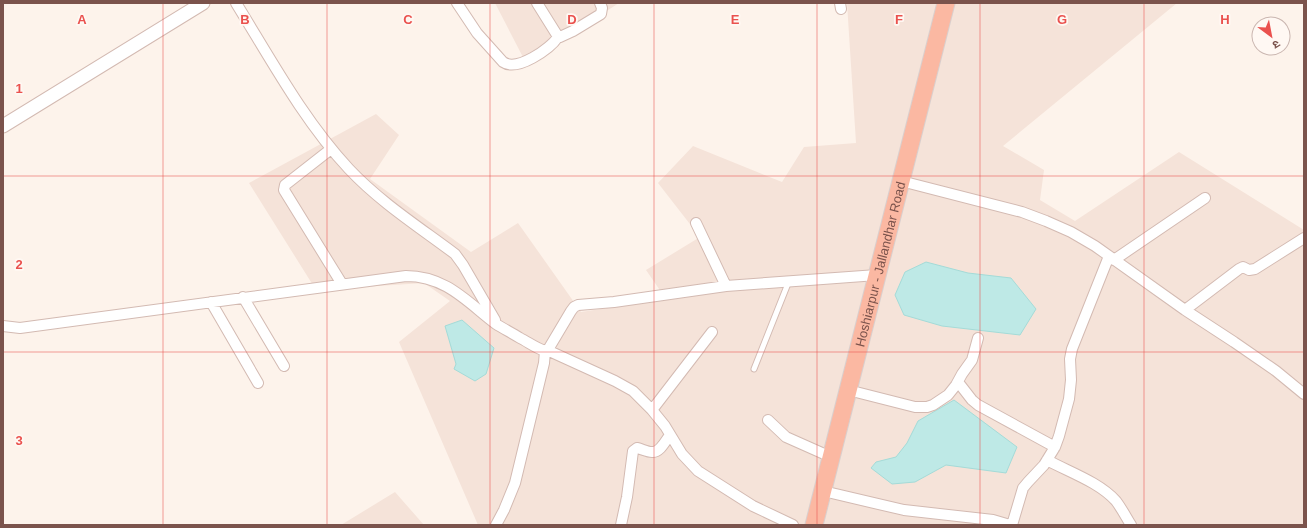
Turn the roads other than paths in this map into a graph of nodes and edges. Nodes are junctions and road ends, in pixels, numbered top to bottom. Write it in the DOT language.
graph roads {
  1 [pos="203,3"];
  2 [pos="236,3"];
  3 [pos="457,3"];
  4 [pos="537,3"];
  5 [pos="600,3"];
  6 [pos="946,3"];
  7 [pos="558,37"];
  8 [pos="3,126"];
  9 [pos="331,149"];
  10 [pos="901,181"];
  11 [pos="1205,198"];
  12 [pos="696,223"];
  13 [pos="1304,238"];
  14 [pos="1112,258"];
  15 [pos="877,275"];
  16 [pos="789,281"];
  17 [pos="342,284"];
  18 [pos="726,286"];
  19 [pos="243,297"];
  20 [pos="211,302"];
  21 [pos="1185,310"];
  22 [pos="498,325"];
  23 [pos="3,326"];
  24 [pos="712,332"];
  25 [pos="978,338"];
  26 [pos="546,350"];
  27 [pos="284,366"];
  28 [pos="754,369"];
  29 [pos="958,382"];
  30 [pos="258,383"];
  31 [pos="848,390"];
  32 [pos="1304,394"];
  33 [pos="652,410"];
  34 [pos="768,420"];
  35 [pos="670,434"];
  36 [pos="1055,446"];
  37 [pos="831,457"];
  38 [pos="1047,460"];
  39 [pos="823,491"];
  40 [pos="496,525"];
  41 [pos="621,525"];
  42 [pos="793,525"];
  43 [pos="814,525"];
  44 [pos="1011,525"];
  45 [pos="1130,525"];
  1 -- 8 [label="street"];
  2 -- 9 [label="street"];
  3 -- 7 [label="street"];
  4 -- 7 [label="street"];
  5 -- 7 [label="street"];
  6 -- 10 [label="highway, Hoshiarpur - Jallandhar Road"];
  9 -- 17 [label="street"];
  9 -- 22 [label="street"];
  10 -- 14 [label="street"];
  10 -- 15 [label="highway, Hoshiarpur - Jallandhar Road"];
  11 -- 14 [label="street"];
  12 -- 18 [label="street"];
  13 -- 21 [label="street"];
  14 -- 21 [label="street"];
  14 -- 36 [label="street"];
  15 -- 16 [label="street"];
  15 -- 31 [label="highway, Hoshiarpur - Jallandhar Road"];
  16 -- 18 [label="street"];
  16 -- 28 [label="lane"];
  17 -- 19 [label="street"];
  17 -- 22 [label="street"];
  18 -- 26 [label="street"];
  19 -- 20 [label="street"];
  19 -- 27 [label="street"];
  20 -- 23 [label="street"];
  20 -- 30 [label="street"];
  21 -- 32 [label="street"];
  22 -- 26 [label="street"];
  24 -- 33 [label="street"];
  25 -- 29 [label="street"];
  26 -- 33 [label="street"];
  26 -- 40 [label="street"];
  29 -- 31 [label="street"];
  29 -- 36 [label="street"];
  31 -- 37 [label="highway, Hoshiarpur - Jallandhar Road"];
  33 -- 35 [label="street"];
  34 -- 37 [label="street"];
  35 -- 41 [label="street"];
  35 -- 42 [label="street"];
  36 -- 38 [label="street"];
  37 -- 39 [label="highway, Hoshiarpur - Jallandhar Road"];
  38 -- 44 [label="street"];
  38 -- 45 [label="street"];
  39 -- 43 [label="highway, Hoshiarpur - Jallandhar Road"];
  39 -- 44 [label="street"];
}
